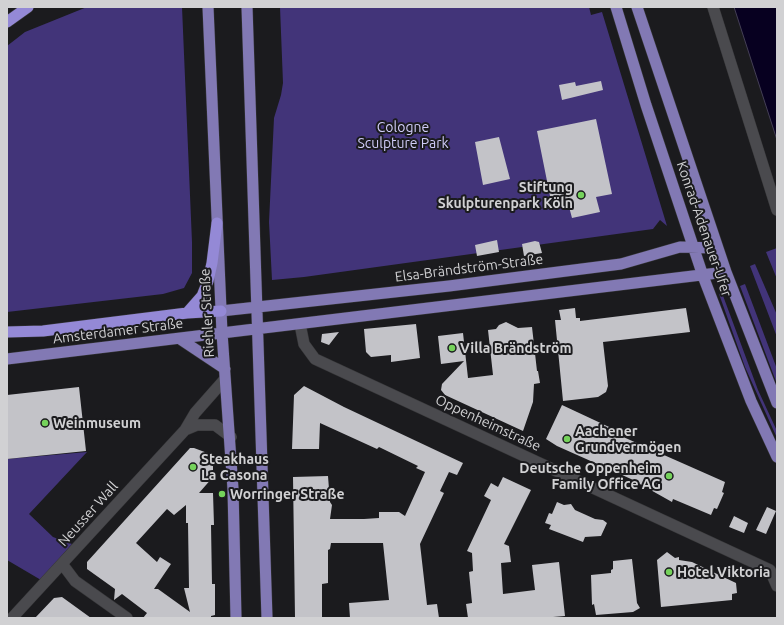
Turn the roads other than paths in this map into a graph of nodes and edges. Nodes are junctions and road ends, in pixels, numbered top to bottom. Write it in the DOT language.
graph roads {
  1 [pos="28,7"];
  2 [pos="208,7"];
  3 [pos="247,7"];
  4 [pos="616,7"];
  5 [pos="637,7"];
  6 [pos="713,7"];
  7 [pos="7,22"];
  8 [pos="777,210"];
  9 [pos="217,223"];
  10 [pos="692,247"];
  11 [pos="718,248"];
  12 [pos="726,272"];
  13 [pos="703,276"];
  14 [pos="256,308"];
  15 [pos="221,311"];
  16 [pos="187,313"];
  17 [pos="300,324"];
  18 [pos="257,330"];
  19 [pos="7,332"];
  20 [pos="222,333"];
  21 [pos="180,339"];
  22 [pos="7,359"];
  23 [pos="225,374"];
  24 [pos="777,403"];
  25 [pos="185,430"];
  26 [pos="231,436"];
  27 [pos="777,457"];
  28 [pos="62,565"];
  29 [pos="774,568"];
  30 [pos="777,586"];
  31 [pos="12,618"];
  32 [pos="127,618"];
  33 [pos="236,618"];
  34 [pos="267,618"];
  1 -- 7 [label="highway"];
  2 -- 9 [label="main road, Riehler Straße"];
  3 -- 14 [label="main road"];
  4 -- 10 [label="main road, Konrad-Adenauer-Ufer"];
  5 -- 11 [label="main road, Konrad-Adenauer-Ufer"];
  6 -- 8 [label="street"];
  9 -- 15 [label="main road, Riehler Straße"];
  9 -- 16 [label="highway"];
  10 -- 11 [label="main road, Elsa-Brändström-Straße"];
  10 -- 13 [label="main road, Konrad-Adenauer-Ufer"];
  10 -- 14 [label="main road, Elsa-Brändström-Straße"];
  11 -- 12 [label="main road, Konrad-Adenauer-Ufer"];
  12 -- 13 [label="main road"];
  12 -- 24 [label="main road, Konrad-Adenauer-Ufer"];
  13 -- 17 [label="main road"];
  13 -- 27 [label="main road, Konrad-Adenauer-Ufer"];
  14 -- 15 [label="main road, Elsa-Brändström-Straße"];
  14 -- 18 [label="main road"];
  15 -- 16 [label="highway"];
  15 -- 20 [label="main road, Riehler Straße"];
  16 -- 19 [label="highway"];
  17 -- 18 [label="main road"];
  17 -- 29 [label="street, Oppenheimstraße"];
  18 -- 20 [label="main road, Amsterdamer Straße"];
  18 -- 34 [label="main road"];
  20 -- 21 [label="main road, Amsterdamer Straße"];
  20 -- 23 [label="main road, Riehler Straße"];
  21 -- 22 [label="main road, Amsterdamer Straße"];
  21 -- 23 [label="main road"];
  23 -- 25 [label="street, Neusser Wall"];
  23 -- 26 [label="main road, Riehler Straße"];
  25 -- 26 [label="street"];
  25 -- 28 [label="street, Neusser Wall"];
  26 -- 33 [label="main road, Riehler Straße"];
  28 -- 31 [label="street, Neusser Wall"];
  28 -- 32 [label="street"];
  29 -- 30 [label="street, Oppenheimstraße"];
}
